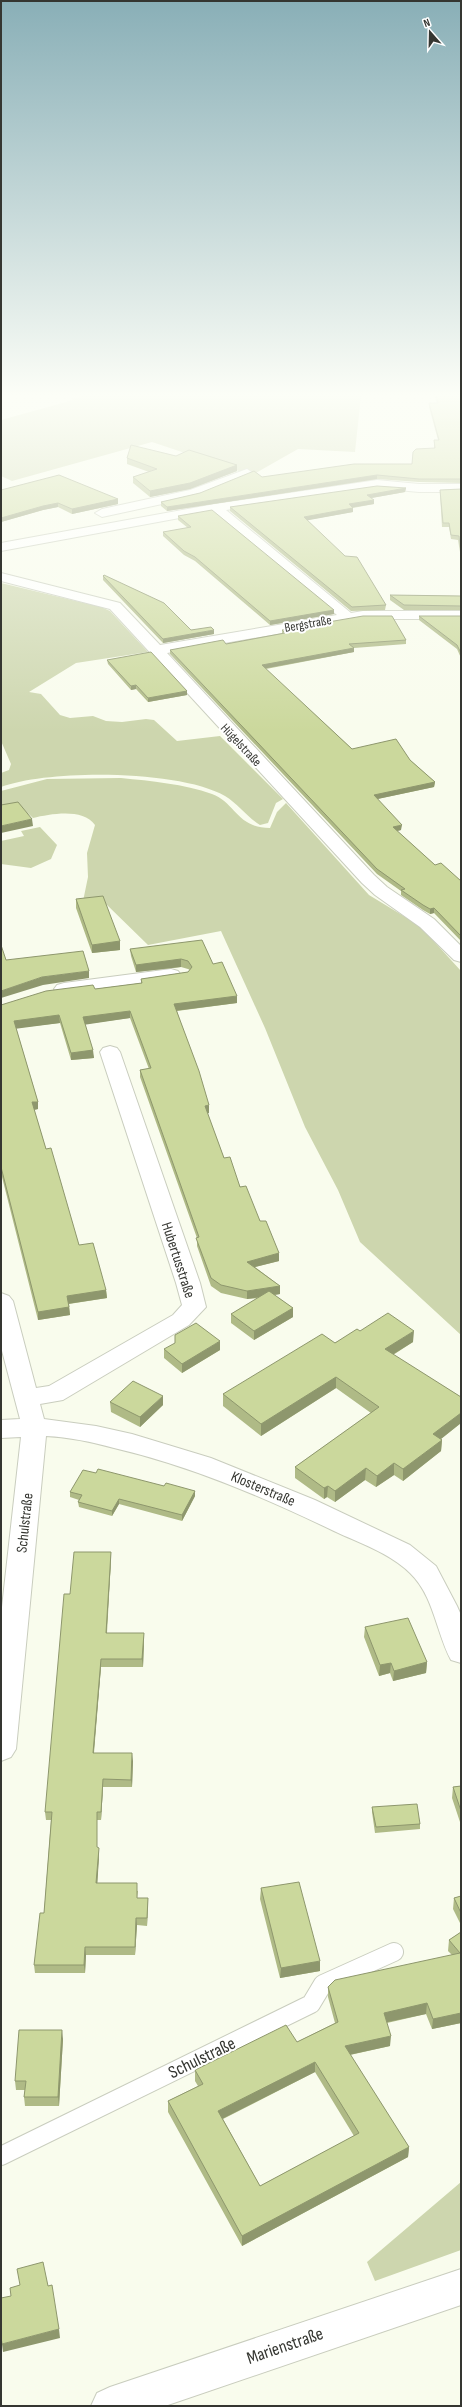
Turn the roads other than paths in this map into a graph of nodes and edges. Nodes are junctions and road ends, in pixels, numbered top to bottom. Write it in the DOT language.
graph roads {
  1 [pos="131,507"];
  2 [pos="219,507"];
  3 [pos="214,508"];
  4 [pos="88,516"];
  5 [pos="24,529"];
  6 [pos="1,534"];
  7 [pos="1,547"];
  8 [pos="1,577"];
  9 [pos="461,615"];
  10 [pos="348,617"];
  11 [pos="157,650"];
  12 [pos="461,956"];
  13 [pos="181,974"];
  14 [pos="43,992"];
  15 [pos="110,1052"];
  16 [pos="1,1301"];
  17 [pos="26,1397"];
  18 [pos="34,1427"];
  19 [pos="1,1429"];
  20 [pos="461,1652"];
  21 [pos="4,1675"];
  22 [pos="1,1749"];
  23 [pos="394,1952"];
  24 [pos="1,2156"];
  25 [pos="461,2287"];
  26 [pos="110,2406"];
  1 -- 4 [label="street"];
  2 -- 3 [label="street"];
  3 -- 7 [label="street"];
  3 -- 10 [label="street"];
  5 -- 6 [label="street"];
  8 -- 11 [label="street, Hügelstraße"];
  9 -- 10 [label="street, Bergstraße"];
  10 -- 11 [label="street, Bergstraße"];
  11 -- 12 [label="street, Hügelstraße"];
  13 -- 14 [label="street"];
  15 -- 17 [label="street, Hubertusstraße"];
  16 -- 17 [label="street, Schulstraße"];
  17 -- 18 [label="street, Schulstraße"];
  18 -- 19 [label="street, Klosterstraße"];
  18 -- 20 [label="street, Klosterstraße"];
  18 -- 21 [label="street, Schulstraße"];
  21 -- 22 [label="street, Schulstraße"];
  23 -- 24 [label="lane, Schulstraße"];
  25 -- 26 [label="street, Marienstraße"];
}
